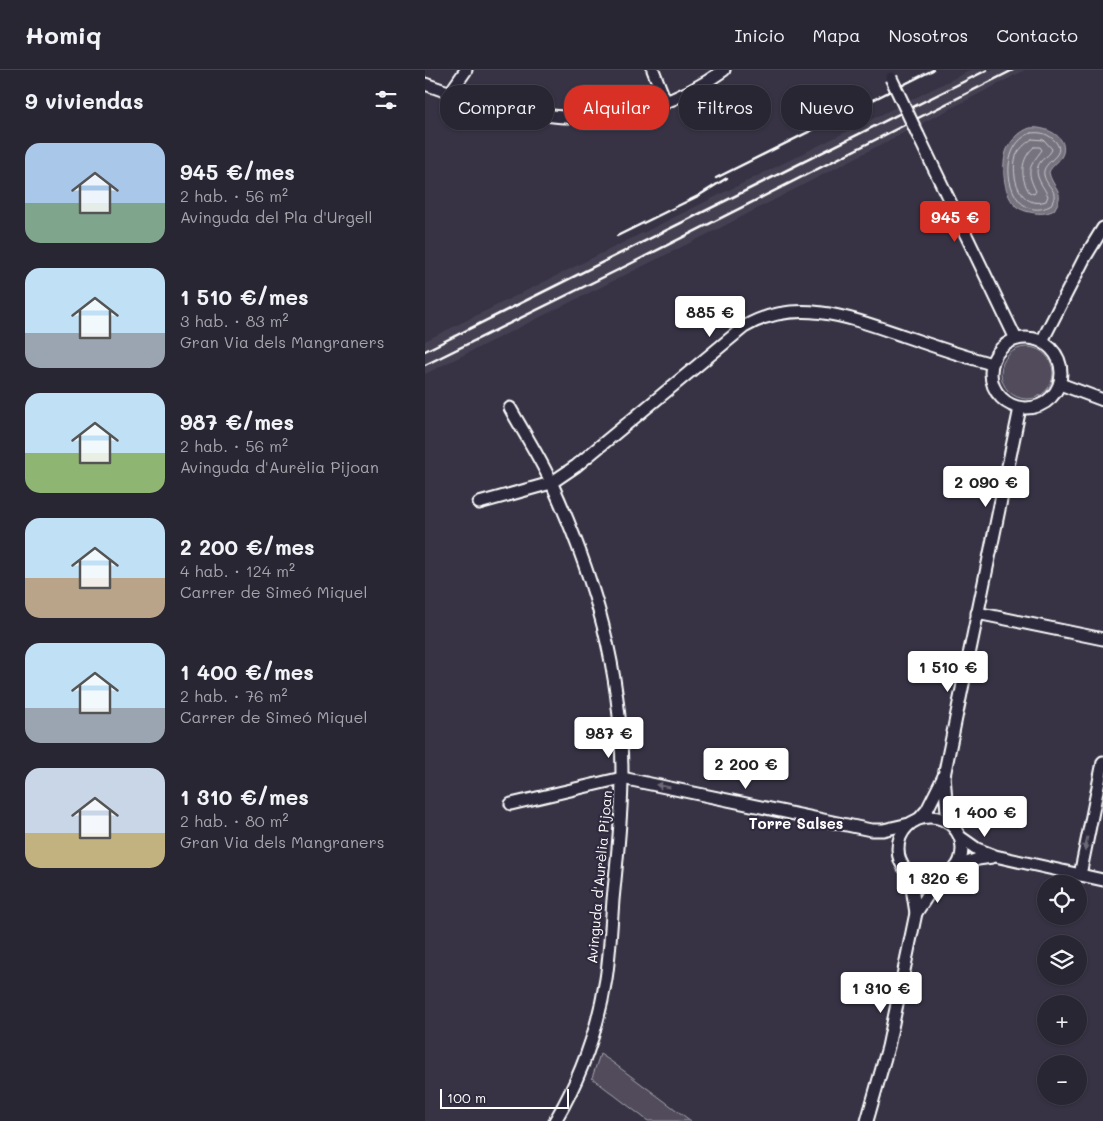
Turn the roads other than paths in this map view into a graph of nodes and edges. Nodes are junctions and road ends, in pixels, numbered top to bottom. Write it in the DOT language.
graph roads {
  1 [pos="466,70"];
  2 [pos="653,70"];
  3 [pos="724,70"];
  4 [pos="889,74"];
  5 [pos="425,84"];
  6 [pos="456,85"];
  7 [pos="659,85"];
  8 [pos="440,89"];
  9 [pos="669,102"];
  10 [pos="1103,228"];
  11 [pos="1015,339"];
  12 [pos="1042,341"];
  13 [pos="992,364"];
  14 [pos="1060,384"];
  15 [pos="1103,400"];
  16 [pos="510,408"];
  17 [pos="1020,408"];
  18 [pos="551,483"];
  19 [pos="479,503"];
  20 [pos="977,614"];
  21 [pos="1103,640"];
  22 [pos="1103,762"];
  23 [pos="944,776"];
  24 [pos="622,778"];
  25 [pos="511,804"];
  26 [pos="920,818"];
  27 [pos="948,822"];
  28 [pos="909,824"];
  29 [pos="959,837"];
  30 [pos="1002,858"];
  31 [pos="956,868"];
  32 [pos="910,875"];
  33 [pos="1080,875"];
  34 [pos="1087,877"];
  35 [pos="1103,880"];
  36 [pos="937,881"];
  37 [pos="916,913"];
  38 [pos="558,1120"];
  39 [pos="867,1121"];
  1 -- 6 [label="street"];
  2 -- 7 [label="street"];
  3 -- 9 [label="street"];
  4 -- 11 [label="street, bridge"];
  5 -- 8 [label="street"];
  10 -- 12 [label="street"];
  11 -- 12 [label="street"];
  11 -- 13 [label="street"];
  12 -- 14 [label="street"];
  13 -- 17 [label="street"];
  13 -- 18 [label="street"];
  14 -- 15 [label="street"];
  14 -- 17 [label="street"];
  16 -- 18 [label="street, Avinguda d'Aurèlia Pijoan"];
  17 -- 20 [label="street"];
  18 -- 19 [label="street"];
  18 -- 24 [label="street, Avinguda d'Aurèlia Pijoan"];
  20 -- 21 [label="street"];
  20 -- 23 [label="street"];
  22 -- 33 [label="street, one-way"];
  23 -- 26 [label="street"];
  23 -- 27 [label="street"];
  24 -- 25 [label="street"];
  28 -- 24 [label="street, one-way"];
  24 -- 38 [label="street, Avinguda d'Aurèlia Pijoan"];
  26 -- 27 [label="street"];
  26 -- 28 [label="street"];
  27 -- 29 [label="street"];
  28 -- 32 [label="street"];
  29 -- 30 [label="street"];
  29 -- 31 [label="street"];
  30 -- 31 [label="street"];
  30 -- 33 [label="street"];
  31 -- 36 [label="street"];
  32 -- 36 [label="street"];
  32 -- 37 [label="street"];
  34 -- 35 [label="street"];
  36 -- 37 [label="street"];
  37 -- 39 [label="street"];
}
